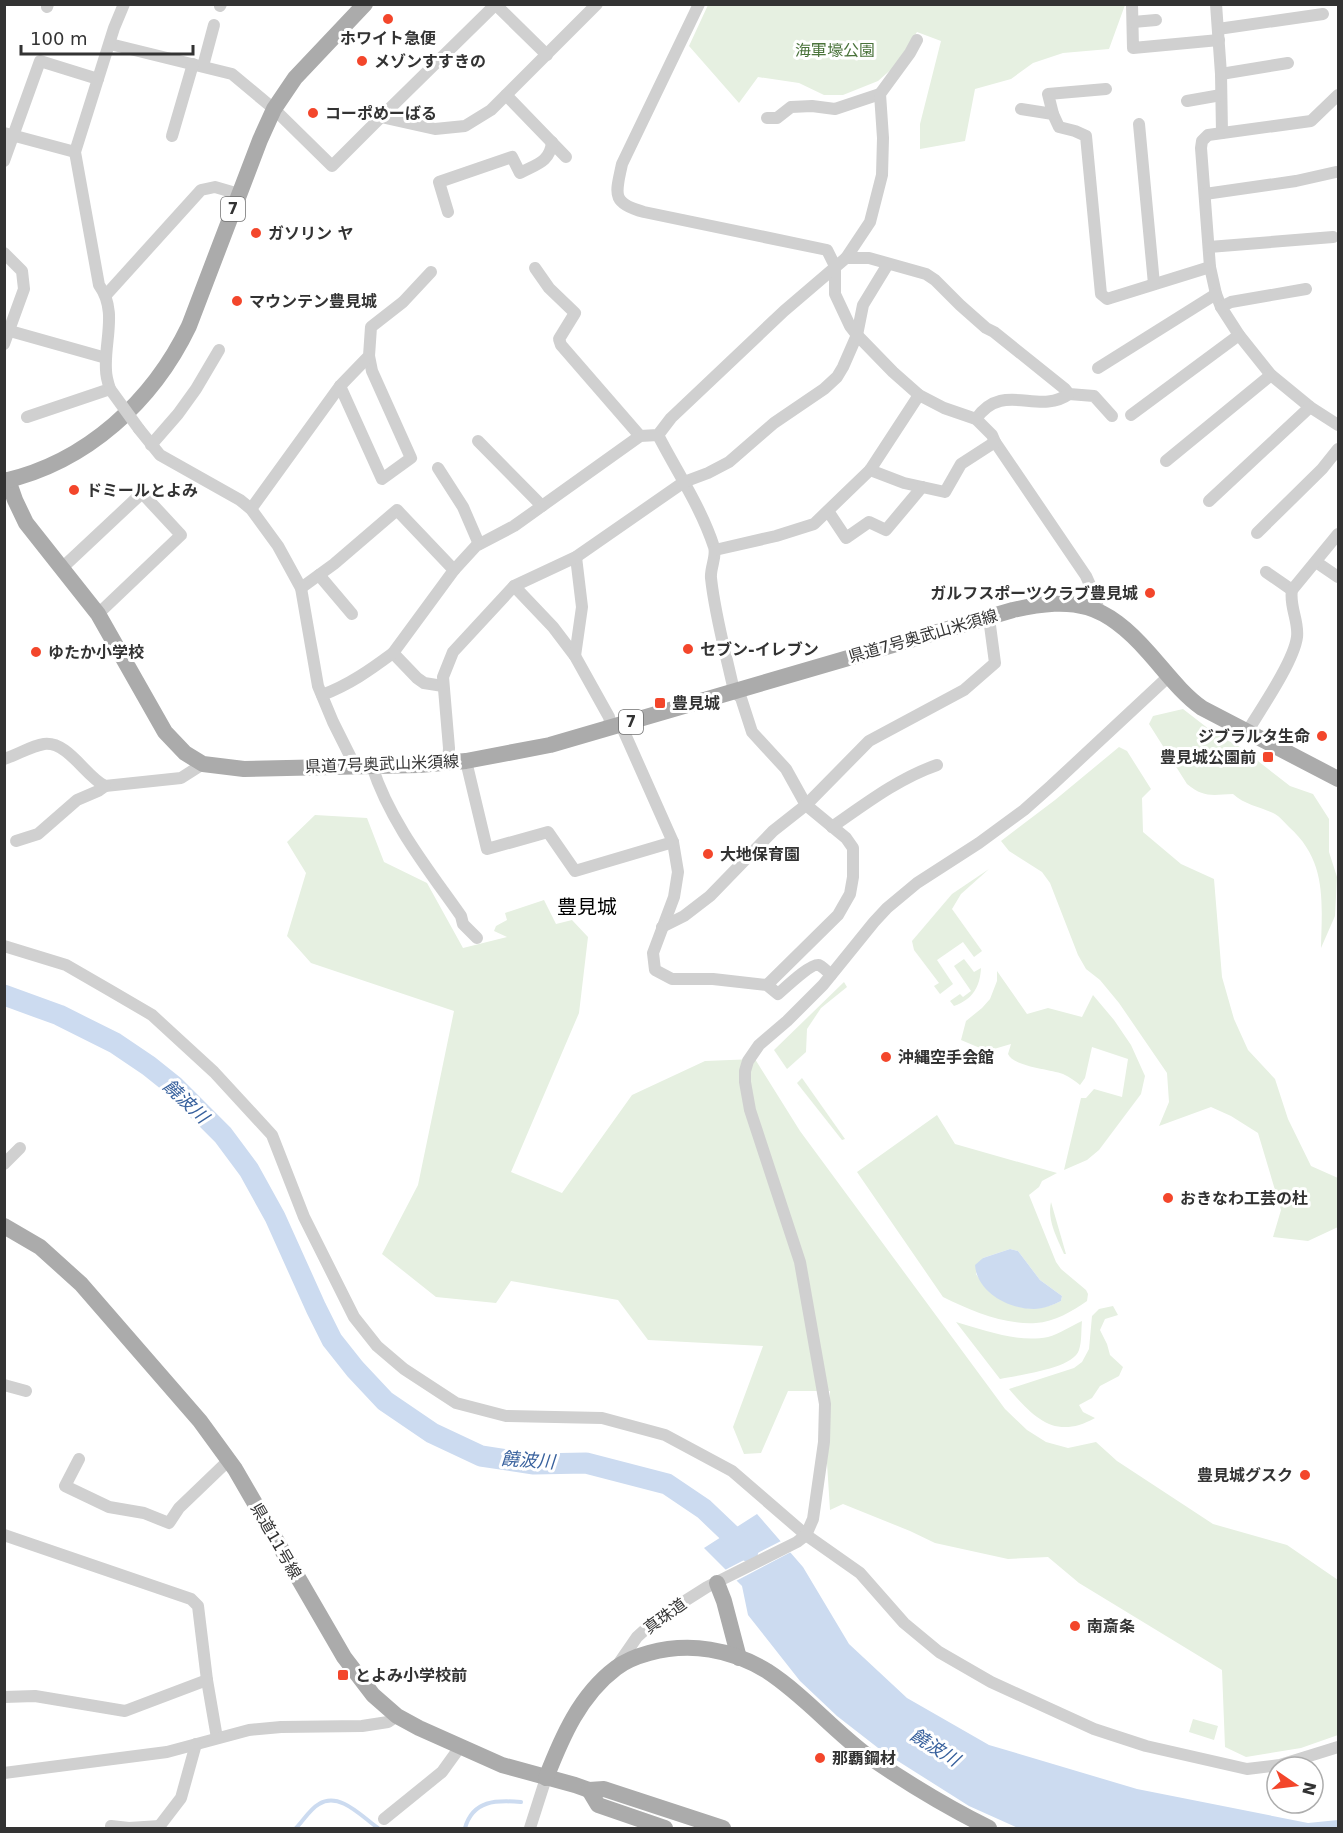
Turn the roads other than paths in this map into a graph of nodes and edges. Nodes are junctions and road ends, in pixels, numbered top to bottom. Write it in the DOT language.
graph roads {
  1 [pos="124,4"];
  2 [pos="365,4"];
  3 [pos="597,4"];
  4 [pos="699,4"];
  5 [pos="1132,4"];
  6 [pos="1216,4"];
  7 [pos="495,5"];
  8 [pos="1323,14"];
  9 [pos="1156,20"];
  10 [pos="1132,22"];
  11 [pos="214,25"];
  12 [pos="1219,35"];
  13 [pos="917,40"];
  14 [pos="110,44"];
  15 [pos="547,55"];
  16 [pos="1288,63"];
  17 [pos="198,65"];
  18 [pos="1221,74"];
  19 [pos="99,79"];
  20 [pos="1106,89"];
  21 [pos="880,94"];
  22 [pos="1221,94"];
  23 [pos="506,95"];
  24 [pos="1338,95"];
  25 [pos="1187,101"];
  26 [pos="274,109"];
  27 [pos="1021,109"];
  28 [pos="1053,114"];
  29 [pos="381,117"];
  30 [pos="767,118"];
  31 [pos="1139,124"];
  32 [pos="1222,133"];
  33 [pos="10,134"];
  34 [pos="172,136"];
  35 [pos="552,142"];
  36 [pos="75,152"];
  37 [pos="566,157"];
  38 [pos="4,161"];
  39 [pos="1336,172"];
  40 [pos="239,194"];
  41 [pos="1205,194"];
  42 [pos="448,212"];
  43 [pos="1334,237"];
  44 [pos="1209,247"];
  45 [pos="4,253"];
  46 [pos="846,258"];
  47 [pos="888,264"];
  48 [pos="835,266"];
  49 [pos="1210,267"];
  50 [pos="535,268"];
  51 [pos="431,272"];
  52 [pos="1154,284"];
  53 [pos="1306,289"];
  54 [pos="1216,294"];
  55 [pos="106,295"];
  56 [pos="1221,307"];
  57 [pos="10,331"];
  58 [pos="857,335"];
  59 [pos="1239,335"];
  60 [pos="4,344"];
  61 [pos="219,350"];
  62 [pos="369,356"];
  63 [pos="106,358"];
  64 [pos="1098,368"];
  65 [pos="1271,375"];
  66 [pos="340,386"];
  67 [pos="110,389"];
  68 [pos="1069,394"];
  69 [pos="919,395"];
  70 [pos="1310,407"];
  71 [pos="1131,415"];
  72 [pos="1112,416"];
  73 [pos="27,417"];
  74 [pos="976,419"];
  75 [pos="1338,425"];
  76 [pos="658,435"];
  77 [pos="640,436"];
  78 [pos="478,441"];
  79 [pos="995,442"];
  80 [pos="151,445"];
  81 [pos="1338,449"];
  82 [pos="1166,461"];
  83 [pos="438,468"];
  84 [pos="870,470"];
  85 [pos="6,480"];
  86 [pos="684,482"];
  87 [pos="922,487"];
  88 [pos="1209,501"];
  89 [pos="542,506"];
  90 [pos="251,510"];
  91 [pos="828,511"];
  92 [pos="1257,533"];
  93 [pos="1338,534"];
  94 [pos="479,544"];
  95 [pos="715,550"];
  96 [pos="576,557"];
  97 [pos="1316,562"];
  98 [pos="62,568"];
  99 [pos="454,570"];
  100 [pos="1266,572"];
  101 [pos="319,575"];
  102 [pos="1338,577"];
  103 [pos="514,586"];
  104 [pos="301,588"];
  105 [pos="1292,590"];
  106 [pos="1099,611"];
  107 [pos="98,614"];
  108 [pos="352,614"];
  109 [pos="989,618"];
  110 [pos="393,653"];
  111 [pos="575,656"];
  112 [pos="1168,676"];
  113 [pos="443,686"];
  114 [pos="734,692"];
  115 [pos="322,695"];
  116 [pos="616,726"];
  117 [pos="1247,732"];
  118 [pos="4,759"];
  119 [pos="466,761"];
  120 [pos="448,763"];
  121 [pos="203,764"];
  122 [pos="937,765"];
  123 [pos="364,766"];
  124 [pos="1338,779"];
  125 [pos="105,786"];
  126 [pos="806,805"];
  127 [pos="831,827"];
  128 [pos="16,841"];
  129 [pos="673,842"];
  130 [pos="662,927"];
  131 [pos="477,938"];
  132 [pos="4,946"];
  133 [pos="831,975"];
  134 [pos="767,985"];
  135 [pos="20,1148"];
  136 [pos="4,1164"];
  137 [pos="4,1226"];
  138 [pos="4,1385"];
  139 [pos="26,1391"];
  140 [pos="79,1459"];
  141 [pos="229,1460"];
  142 [pos="4,1535"];
  143 [pos="801,1538"];
  144 [pos="722,1580"];
  145 [pos="739,1658"];
  146 [pos="616,1667"];
  147 [pos="207,1680"];
  148 [pos="4,1697"];
  149 [pos="397,1716"];
  150 [pos="217,1738"];
  151 [pos="196,1744"];
  152 [pos="460,1747"];
  153 [pos="1338,1747"];
  154 [pos="4,1773"];
  155 [pos="546,1778"];
  156 [pos="589,1790"];
  157 [pos="384,1820"];
  158 [pos="111,1826"];
  159 [pos="159,1827"];
  160 [pos="530,1828"];
  161 [pos="665,1828"];
  162 [pos="723,1828"];
  163 [pos="989,1828"];
  1 -- 14 [label="street"];
  2 -- 26 [label="main road, 7"];
  3 -- 15 [label="street"];
  4 -- 48 [label="street"];
  5 -- 10 [label="street"];
  6 -- 12 [label="street"];
  7 -- 15 [label="street"];
  7 -- 29 [label="street"];
  8 -- 12 [label="street"];
  9 -- 10 [label="street"];
  10 -- 12 [label="street"];
  11 -- 17 [label="street"];
  12 -- 18 [label="street"];
  13 -- 21 [label="street"];
  14 -- 17 [label="street"];
  14 -- 19 [label="street"];
  15 -- 23 [label="street"];
  16 -- 18 [label="street"];
  17 -- 26 [label="street"];
  17 -- 34 [label="street"];
  18 -- 22 [label="street"];
  19 -- 33 [label="street"];
  19 -- 36 [label="street"];
  20 -- 28 [label="street"];
  21 -- 30 [label="street"];
  21 -- 46 [label="street"];
  22 -- 25 [label="street"];
  22 -- 32 [label="street"];
  23 -- 29 [label="street"];
  23 -- 35 [label="street"];
  24 -- 32 [label="street"];
  26 -- 29 [label="street"];
  26 -- 40 [label="main road, 7"];
  27 -- 28 [label="street"];
  28 -- 52 [label="street"];
  31 -- 52 [label="street"];
  32 -- 41 [label="street"];
  33 -- 36 [label="street"];
  33 -- 38 [label="street"];
  35 -- 37 [label="street"];
  35 -- 42 [label="street"];
  36 -- 55 [label="street"];
  39 -- 41 [label="street"];
  40 -- 55 [label="street"];
  40 -- 85 [label="main road, 7"];
  41 -- 44 [label="street"];
  43 -- 44 [label="street"];
  44 -- 49 [label="street"];
  45 -- 57 [label="street"];
  46 -- 47 [label="street"];
  46 -- 48 [label="street"];
  47 -- 58 [label="street"];
  47 -- 68 [label="street"];
  48 -- 58 [label="street"];
  48 -- 76 [label="street"];
  49 -- 52 [label="street"];
  49 -- 54 [label="street"];
  50 -- 77 [label="street"];
  51 -- 62 [label="street"];
  53 -- 56 [label="street"];
  54 -- 56 [label="street"];
  54 -- 64 [label="street"];
  55 -- 63 [label="street"];
  56 -- 59 [label="street"];
  57 -- 60 [label="street"];
  57 -- 63 [label="street"];
  58 -- 69 [label="street"];
  58 -- 86 [label="street"];
  59 -- 65 [label="street"];
  59 -- 71 [label="street"];
  61 -- 80 [label="street"];
  62 -- 66 [label="street"];
  62 -- 66 [label="street"];
  63 -- 67 [label="street"];
  65 -- 70 [label="street"];
  65 -- 82 [label="street"];
  66 -- 90 [label="street"];
  67 -- 73 [label="street"];
  67 -- 80 [label="street, bridge"];
  68 -- 72 [label="street"];
  68 -- 74 [label="street"];
  69 -- 74 [label="street"];
  69 -- 84 [label="street"];
  70 -- 75 [label="street"];
  70 -- 88 [label="street"];
  74 -- 79 [label="street"];
  76 -- 77 [label="street"];
  76 -- 86 [label="street"];
  77 -- 89 [label="street"];
  78 -- 89 [label="street"];
  79 -- 87 [label="street"];
  79 -- 106 [label="street"];
  80 -- 90 [label="street"];
  81 -- 92 [label="street"];
  83 -- 94 [label="street"];
  84 -- 87 [label="street"];
  84 -- 91 [label="street"];
  85 -- 98 [label="main road, 県道7号奥武山米須線 / 7"];
  86 -- 95 [label="street"];
  86 -- 96 [label="street"];
  87 -- 91 [label="street"];
  89 -- 94 [label="street"];
  90 -- 104 [label="street"];
  91 -- 95 [label="street"];
  93 -- 97 [label="street"];
  94 -- 99 [label="street"];
  95 -- 114 [label="street"];
  96 -- 103 [label="street"];
  96 -- 111 [label="street"];
  97 -- 102 [label="street"];
  97 -- 105 [label="street"];
  98 -- 107 [label="main road, 県道7号奥武山米須線 / 7"];
  98 -- 107 [label="street"];
  99 -- 101 [label="street"];
  99 -- 110 [label="street"];
  100 -- 105 [label="street"];
  101 -- 104 [label="street"];
  101 -- 108 [label="street"];
  103 -- 111 [label="street"];
  103 -- 113 [label="street"];
  104 -- 115 [label="street"];
  105 -- 117 [label="street"];
  106 -- 109 [label="main road, 県道7号奥武山米須線 / 7"];
  106 -- 112 [label="main road, 県道7号奥武山米須線 / 7"];
  107 -- 121 [label="main road, 県道7号奥武山米須線 / 7"];
  109 -- 114 [label="main road, 県道7号奥武山米須線 / 7"];
  109 -- 126 [label="street"];
  110 -- 113 [label="street"];
  110 -- 115 [label="street"];
  111 -- 116 [label="street"];
  112 -- 117 [label="main road, 県道7号奥武山米須線 / 7"];
  112 -- 133 [label="street"];
  113 -- 120 [label="street"];
  114 -- 116 [label="main road, 県道7号奥武山米須線 / 7"];
  114 -- 126 [label="street"];
  115 -- 123 [label="street"];
  116 -- 119 [label="main road, 県道7号奥武山米須線 / 7"];
  116 -- 129 [label="street"];
  117 -- 124 [label="main road, 県道7号奥武山米須線 / 7"];
  118 -- 125 [label="street"];
  119 -- 120 [label="main road, 県道7号奥武山米須線 / 7"];
  119 -- 129 [label="street"];
  120 -- 123 [label="main road, 県道7号奥武山米須線 / 7"];
  121 -- 123 [label="main road, 県道7号奥武山米須線 / 7"];
  121 -- 125 [label="street"];
  122 -- 127 [label="street"];
  123 -- 131 [label="street"];
  125 -- 128 [label="street"];
  126 -- 127 [label="street"];
  126 -- 130 [label="street"];
  127 -- 134 [label="street"];
  129 -- 130 [label="street"];
  130 -- 134 [label="street"];
  132 -- 143 [label="street"];
  133 -- 134 [label="street"];
  133 -- 143 [label="street"];
  135 -- 136 [label="street"];
  137 -- 141 [label="main road, 県道11号線"];
  138 -- 139 [label="street"];
  140 -- 141 [label="street"];
  141 -- 149 [label="main road, 県道11号線"];
  142 -- 147 [label="street"];
  143 -- 144 [label="street, 真珠道"];
  143 -- 153 [label="street"];
  144 -- 145 [label="main road"];
  144 -- 146 [label="street, 真珠道"];
  145 -- 146 [label="main road"];
  145 -- 163 [label="main road"];
  146 -- 155 [label="main road"];
  147 -- 148 [label="street"];
  147 -- 150 [label="street"];
  149 -- 150 [label="street"];
  149 -- 152 [label="main road, 県道11号線"];
  150 -- 151 [label="street"];
  151 -- 154 [label="street"];
  151 -- 159 [label="street"];
  152 -- 155 [label="main road, 県道11号線"];
  152 -- 157 [label="street"];
  155 -- 156 [label="main road, 県道11号線"];
  155 -- 160 [label="street"];
  156 -- 161 [label="main road, 県道11号線"];
  156 -- 162 [label="main road, 県道11号線"];
  158 -- 159 [label="street"];
}
